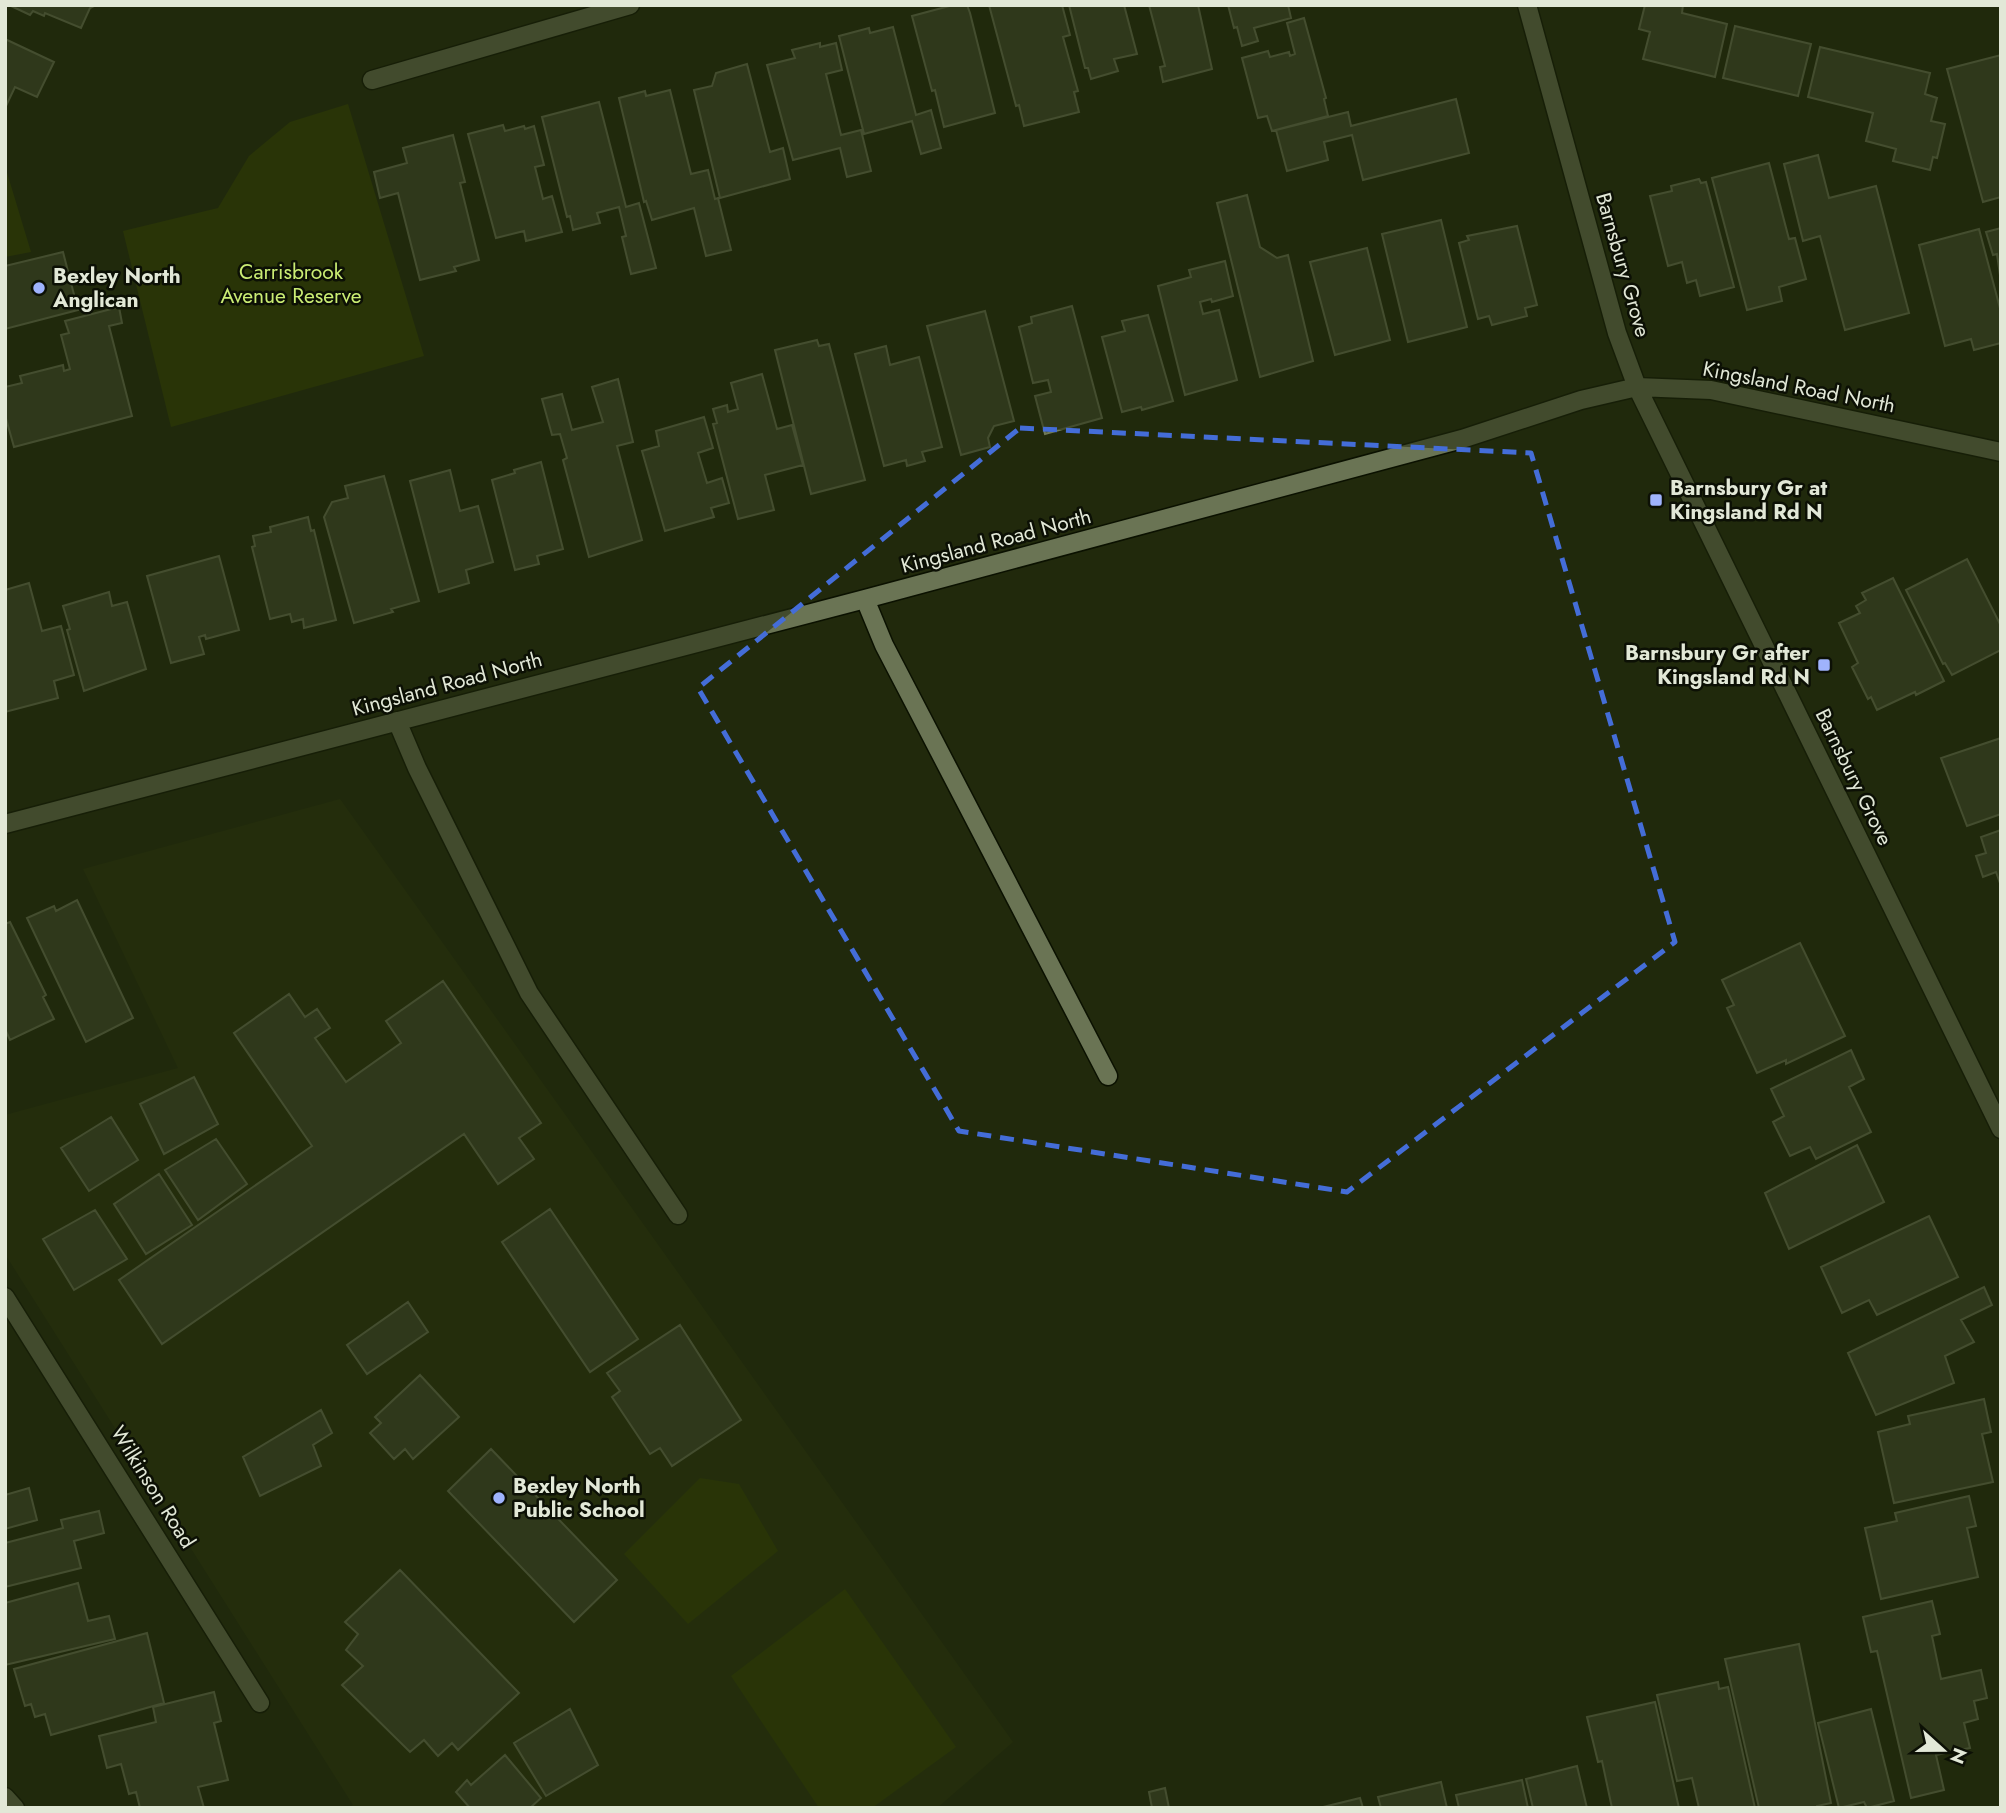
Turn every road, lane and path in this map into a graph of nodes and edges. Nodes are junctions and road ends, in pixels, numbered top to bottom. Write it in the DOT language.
graph roads {
  1 [pos="630,5"];
  2 [pos="1527,5"];
  3 [pos="609,8"];
  4 [pos="372,80"];
  5 [pos="1637,387"];
  6 [pos="2001,452"];
  7 [pos="865,599"];
  8 [pos="397,720"];
  9 [pos="5,824"];
  10 [pos="1108,1076"];
  11 [pos="2001,1129"];
  12 [pos="678,1215"];
  13 [pos="5,1297"];
  14 [pos="260,1703"];
  15 [pos="5,1797"];
  16 [pos="15,1808"];
  1 -- 3 [label="street"];
  2 -- 5 [label="street, Barnsbury Grove"];
  3 -- 4 [label="street"];
  5 -- 6 [label="street, Kingsland Road North"];
  5 -- 7 [label="street, Kingsland Road North"];
  5 -- 11 [label="street, Barnsbury Grove"];
  7 -- 8 [label="street, Kingsland Road North"];
  7 -- 10 [label="street"];
  8 -- 9 [label="street, Kingsland Road North"];
  8 -- 12 [label="street"];
  13 -- 14 [label="street, Wilkinson Road"];
  15 -- 16 [label="street"];
}
